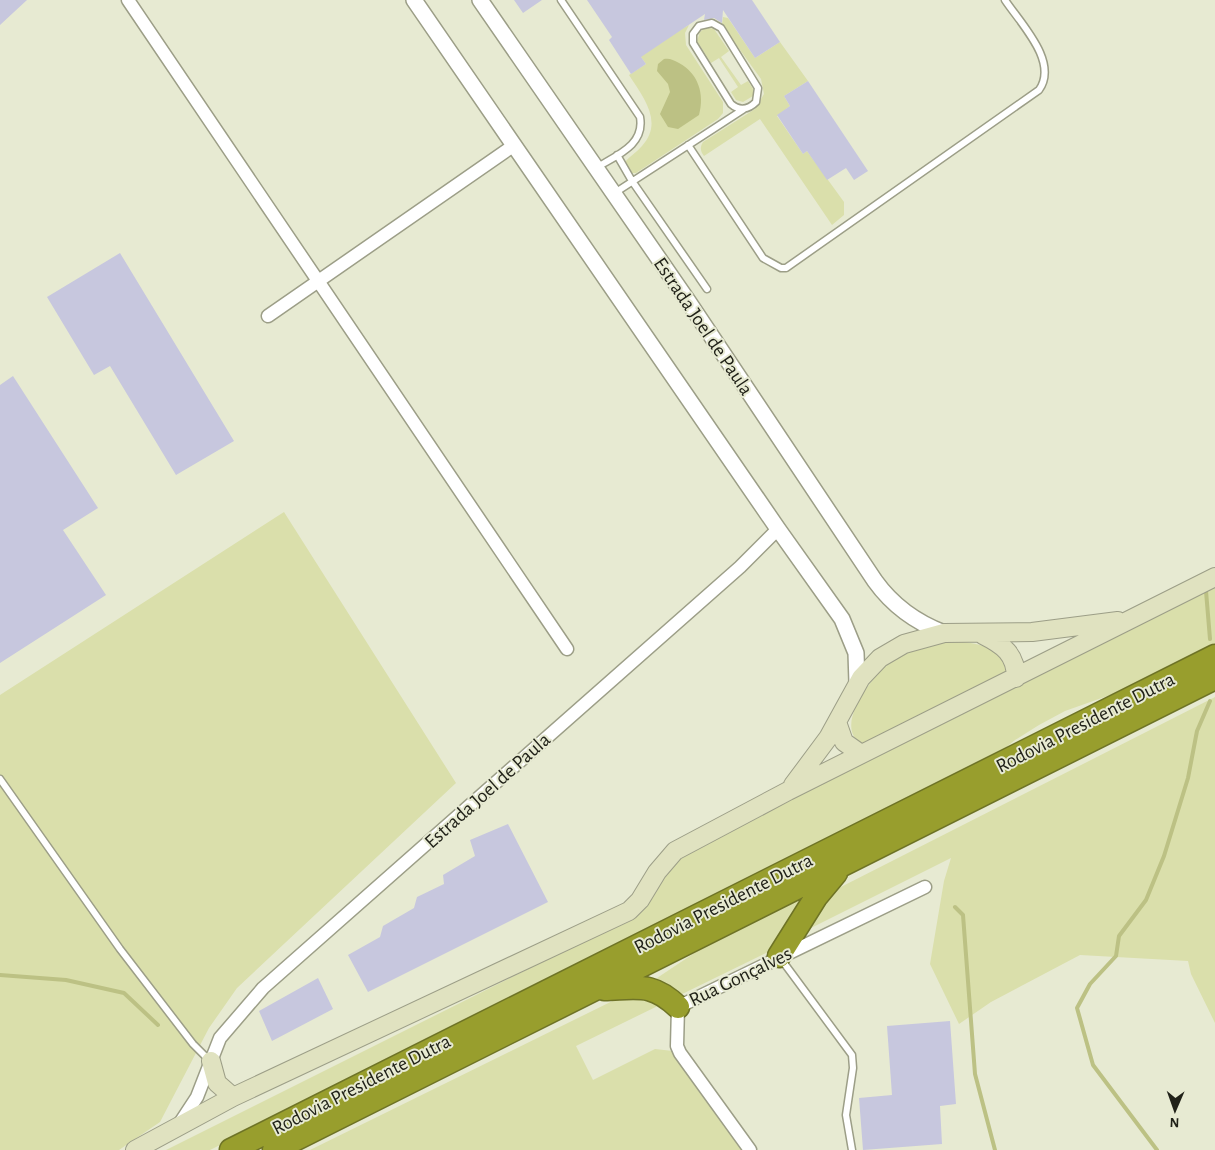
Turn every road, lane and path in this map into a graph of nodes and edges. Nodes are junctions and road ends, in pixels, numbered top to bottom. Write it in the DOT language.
graph roads {
  1 [pos="128,0"];
  2 [pos="414,0"];
  3 [pos="480,0"];
  4 [pos="561,0"];
  5 [pos="1005,0"];
  6 [pos="744,109"];
  7 [pos="688,145"];
  8 [pos="513,146"];
  9 [pos="617,155"];
  10 [pos="595,168"];
  11 [pos="632,182"];
  12 [pos="613,194"];
  13 [pos="317,282"];
  14 [pos="707,289"];
  15 [pos="268,316"];
  16 [pos="778,529"];
  17 [pos="1215,578"];
  18 [pos="1137,618"];
  19 [pos="944,633"];
  20 [pos="980,634"];
  21 [pos="567,649"];
  22 [pos="1215,656"];
  23 [pos="1016,678"];
  24 [pos="1215,678"];
  25 [pos="857,683"];
  26 [pos="838,722"];
  27 [pos="861,754"];
  28 [pos="0,779"];
  29 [pos="788,791"];
  30 [pos="842,866"];
  31 [pos="925,887"];
  32 [pos="779,956"];
  33 [pos="596,989"];
  34 [pos="678,1007"];
  35 [pos="211,1062"];
  36 [pos="233,1096"];
  37 [pos="178,1126"];
  38 [pos="135,1150"];
  39 [pos="231,1150"];
  40 [pos="274,1150"];
  41 [pos="750,1150"];
  42 [pos="852,1150"];
  1 -- 13 [label="street"];
  2 -- 8 [label="street"];
  3 -- 10 [label="street, Estrada Joel de Paula"];
  4 -- 9 [label="lane"];
  5 -- 7 [label="lane"];
  6 -- 6 [label="lane"];
  6 -- 7 [label="lane"];
  7 -- 11 [label="lane"];
  8 -- 13 [label="street"];
  8 -- 16 [label="street"];
  9 -- 10 [label="lane"];
  9 -- 11 [label="lane"];
  10 -- 12 [label="street, Estrada Joel de Paula"];
  11 -- 12 [label="lane"];
  11 -- 14 [label="lane"];
  12 -- 19 [label="street, Estrada Joel de Paula"];
  13 -- 15 [label="street"];
  13 -- 21 [label="street"];
  16 -- 25 [label="street"];
  16 -- 35 [label="street, Estrada Joel de Paula"];
  17 -- 18 [label="main road"];
  18 -- 20 [label="main road"];
  18 -- 23 [label="main road"];
  19 -- 20 [label="main road"];
  19 -- 25 [label="main road"];
  20 -- 23 [label="main road"];
  22 -- 39 [label="highway, Rodovia Presidente Dutra"];
  23 -- 27 [label="main road"];
  24 -- 30 [label="highway, Rodovia Presidente Dutra"];
  25 -- 26 [label="main road"];
  26 -- 27 [label="main road"];
  26 -- 29 [label="main road"];
  27 -- 29 [label="main road"];
  28 -- 35 [label="lane"];
  29 -- 36 [label="main road"];
  30 -- 32 [label="highway"];
  30 -- 33 [label="highway, Rodovia Presidente Dutra"];
  31 -- 32 [label="street, Rua Gonçalves"];
  32 -- 34 [label="street, Rua Gonçalves"];
  32 -- 42 [label="lane"];
  33 -- 34 [label="highway"];
  33 -- 40 [label="highway, Rodovia Presidente Dutra"];
  34 -- 41 [label="street, Rua Gonçalves"];
  35 -- 36 [label="main road"];
  35 -- 37 [label="street, Estrada Joel de Paula"];
  36 -- 37 [label="main road"];
  37 -- 38 [label="main road"];
}
